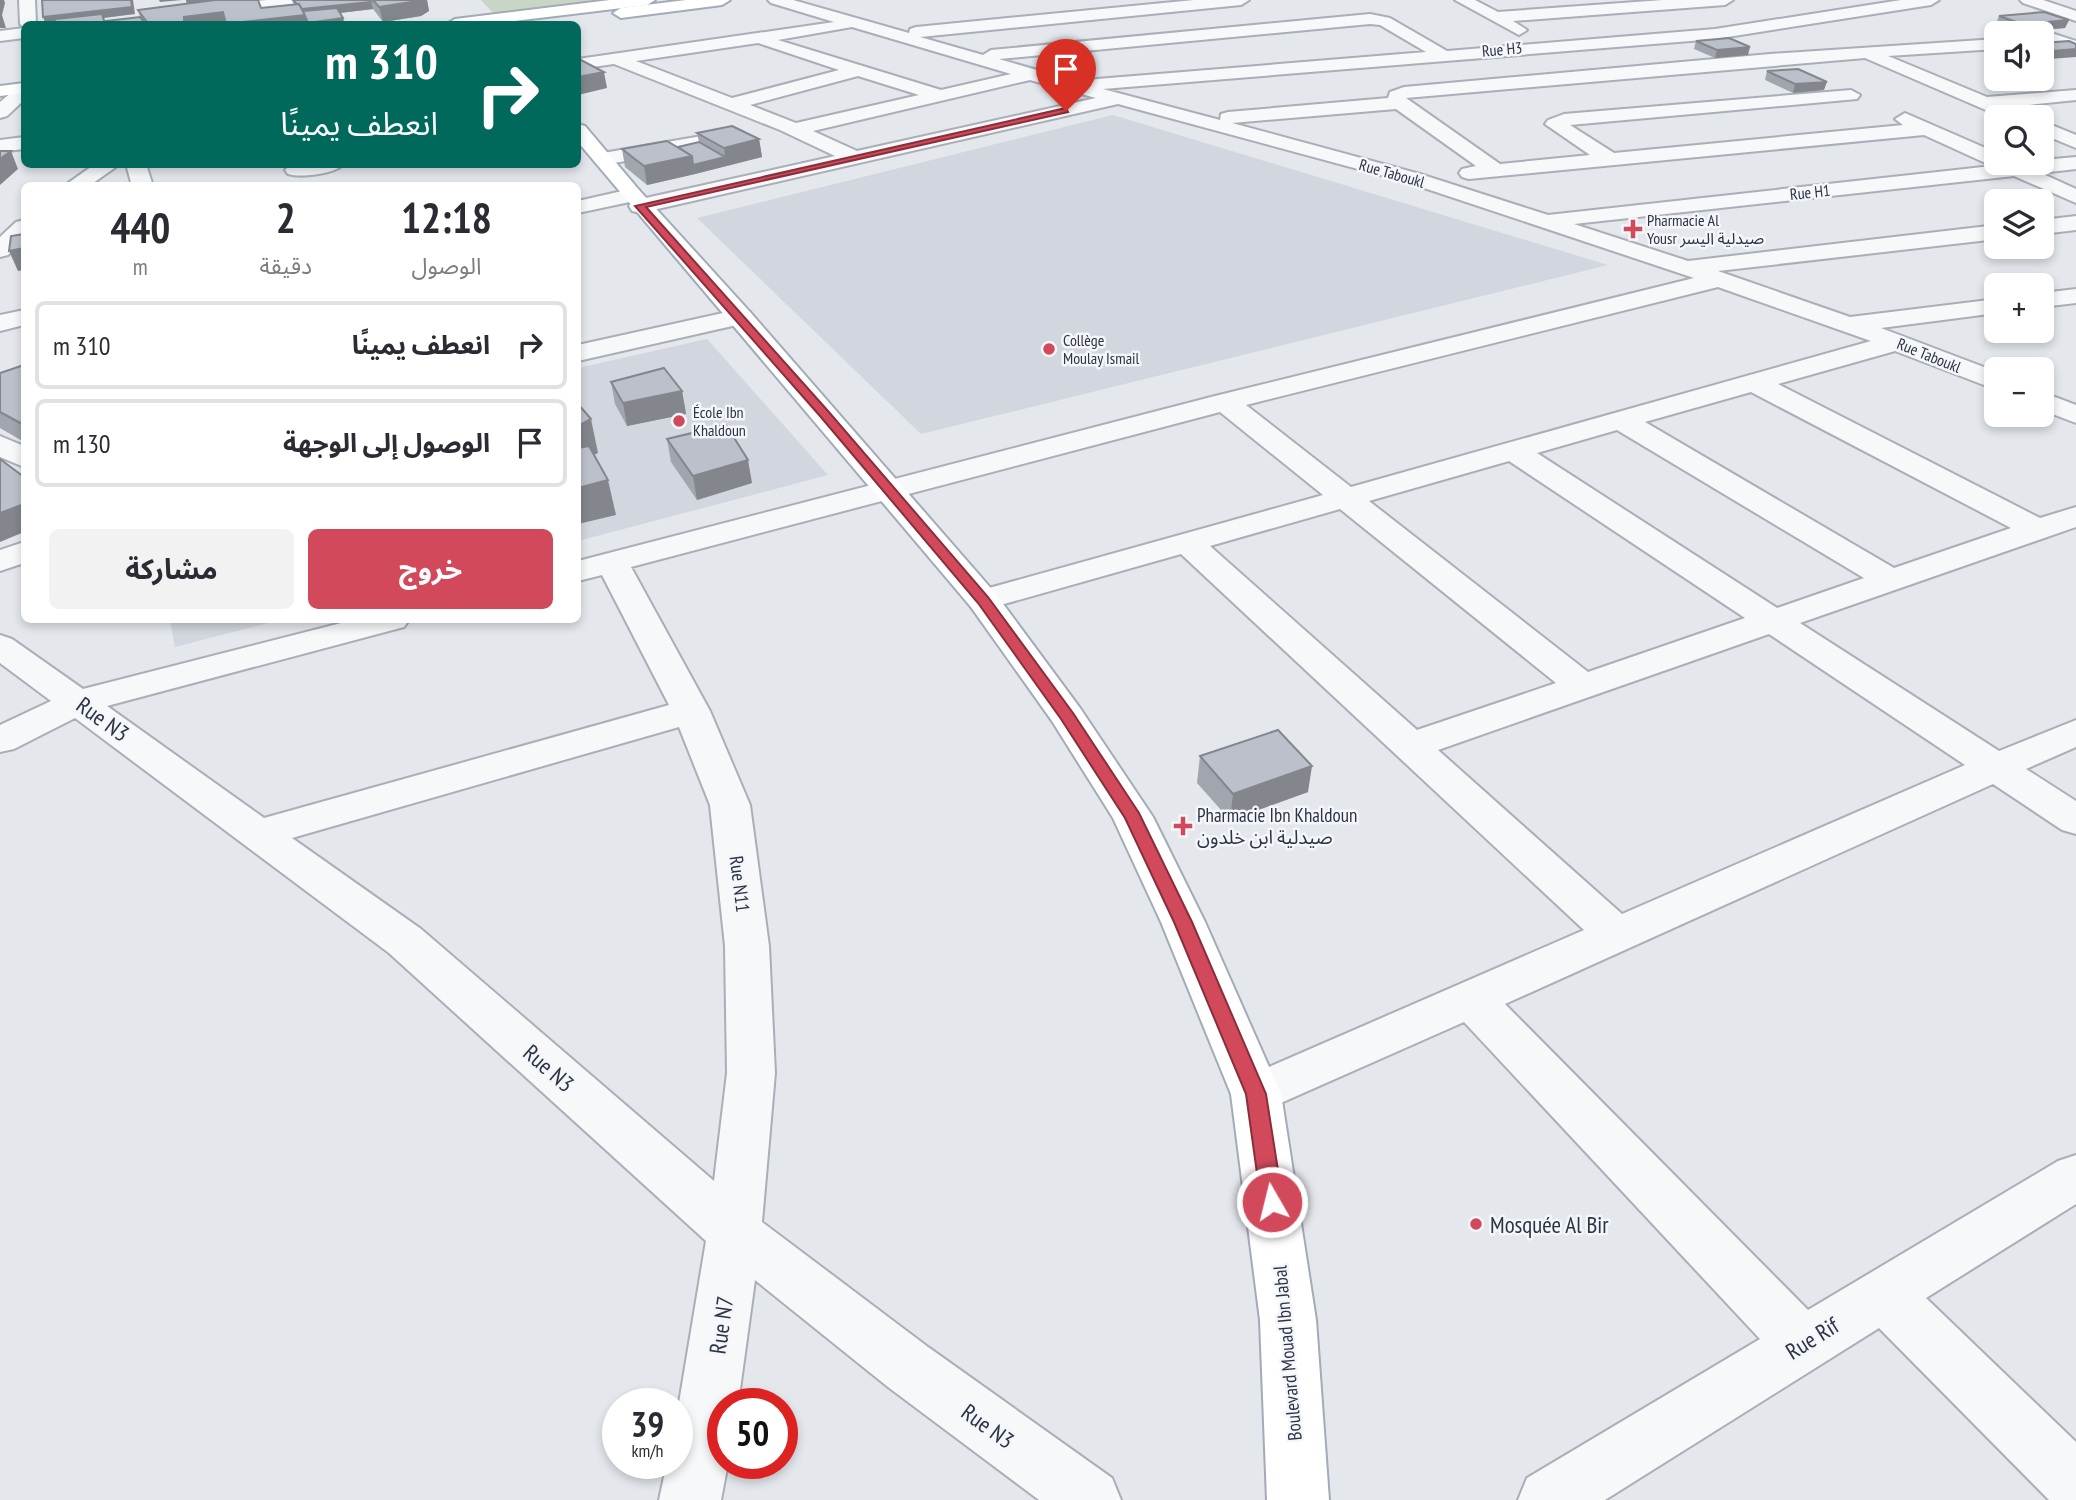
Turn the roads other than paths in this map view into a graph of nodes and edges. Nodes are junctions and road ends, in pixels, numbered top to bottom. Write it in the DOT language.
graph roads {
  1 [pos="27,0"];
  2 [pos="309,0"];
  3 [pos="647,0"];
  4 [pos="722,0"];
  5 [pos="776,0"];
  6 [pos="1161,0"];
  7 [pos="1241,0"];
  8 [pos="1463,0"];
  9 [pos="1931,0"];
  10 [pos="2073,0"];
  11 [pos="1731,1"];
  12 [pos="2032,1"];
  13 [pos="264,2"];
  14 [pos="1177,6"];
  15 [pos="463,8"];
  16 [pos="1763,10"];
  17 [pos="955,11"];
  18 [pos="189,13"];
  19 [pos="2076,16"];
  20 [pos="1497,17"];
  21 [pos="28,21"];
  22 [pos="474,21"];
  23 [pos="491,21"];
  24 [pos="559,21"];
  25 [pos="1797,21"];
  26 [pos="866,25"];
  27 [pos="1281,27"];
  28 [pos="21,33"];
  29 [pos="2076,33"];
  30 [pos="897,34"];
  31 [pos="1715,34"];
  32 [pos="2054,35"];
  33 [pos="0,36"];
  34 [pos="759,38"];
  35 [pos="2054,41"];
  36 [pos="1984,45"];
  37 [pos="1544,46"];
  38 [pos="2076,47"];
  39 [pos="1864,52"];
  40 [pos="1441,54"];
  41 [pos="972,57"];
  42 [pos="613,58"];
  43 [pos="1770,59"];
  44 [pos="581,63"];
  45 [pos="1334,64"];
  46 [pos="859,70"];
  47 [pos="1032,75"];
  48 [pos="21,78"];
  49 [pos="0,81"];
  50 [pos="1072,86"];
  51 [pos="21,89"];
  52 [pos="0,91"];
  53 [pos="21,92"];
  54 [pos="2076,95"];
  55 [pos="940,96"];
  56 [pos="1118,99"];
  57 [pos="1400,103"];
  58 [pos="1986,103"];
  59 [pos="731,104"];
  60 [pos="1991,105"];
  61 [pos="0,112"];
  62 [pos="1889,112"];
  63 [pos="1203,121"];
  64 [pos="794,129"];
  65 [pos="1927,129"];
  66 [pos="2054,132"];
  67 [pos="581,133"];
  68 [pos="725,138"];
  69 [pos="2076,142"];
  70 [pos="21,143"];
  71 [pos="0,146"];
  72 [pos="1984,155"];
  73 [pos="603,159"];
  74 [pos="858,159"];
  75 [pos="1610,159"];
  76 [pos="2054,163"];
  77 [pos="2076,163"];
  78 [pos="1984,167"];
  79 [pos="103,168"];
  80 [pos="318,168"];
  81 [pos="1495,170"];
  82 [pos="297,173"];
  83 [pos="2029,175"];
  84 [pos="1413,178"];
  85 [pos="81,182"];
  86 [pos="2076,197"];
  87 [pos="635,201"];
  88 [pos="581,207"];
  89 [pos="1545,220"];
  90 [pos="2076,223"];
  91 [pos="2054,226"];
  92 [pos="21,231"];
  93 [pos="1984,233"];
  94 [pos="0,250"];
  95 [pos="1685,267"];
  96 [pos="1720,279"];
  97 [pos="2076,296"];
  98 [pos="2054,299"];
  99 [pos="1984,308"];
  100 [pos="741,317"];
  101 [pos="21,319"];
  102 [pos="0,323"];
  103 [pos="1846,324"];
  104 [pos="1897,342"];
  105 [pos="581,352"];
  106 [pos="1984,377"];
  107 [pos="1753,382"];
  108 [pos="2076,397"];
  109 [pos="2054,400"];
  110 [pos="1225,402"];
  111 [pos="2054,405"];
  112 [pos="2076,415"];
  113 [pos="1621,420"];
  114 [pos="0,445"];
  115 [pos="1513,450"];
  116 [pos="21,456"];
  117 [pos="891,491"];
  118 [pos="1345,496"];
  119 [pos="2076,516"];
  120 [pos="2037,529"];
  121 [pos="1188,543"];
  122 [pos="21,553"];
  123 [pos="0,561"];
  124 [pos="595,566"];
  125 [pos="1891,580"];
  126 [pos="983,600"];
  127 [pos="1772,621"];
  128 [pos="379,623"];
  129 [pos="0,646"];
  130 [pos="1584,687"];
  131 [pos="80,701"];
  132 [pos="691,711"];
  133 [pos="2076,732"];
  134 [pos="0,740"];
  135 [pos="1410,746"];
  136 [pos="1996,768"];
  137 [pos="2076,820"];
  138 [pos="259,833"];
  139 [pos="1617,935"];
  140 [pos="1471,999"];
  141 [pos="1256,1094"];
  142 [pos="2076,1177"];
  143 [pos="734,1232"];
  144 [pos="1884,1294"];
  145 [pos="1802,1343"];
  146 [pos="2076,1484"];
  147 [pos="690,1500"];
  148 [pos="1090,1500"];
  149 [pos="1298,1500"];
  150 [pos="1549,1500"];
  1 -- 21 [label="street"];
  2 -- 13 [label="street"];
  3 -- 23 [label="main road"];
  4 -- 24 [label="main road"];
  5 -- 26 [label="street, Rue Taboukl"];
  6 -- 14 [label="street"];
  7 -- 14 [label="street"];
  8 -- 20 [label="street"];
  9 -- 25 [label="street, Rue H3"];
  10 -- 12 [label="street"];
  11 -- 20 [label="street"];
  12 -- 19 [label="street"];
  13 -- 18 [label="street"];
  14 -- 30 [label="street"];
  15 -- 22 [label="main road"];
  16 -- 25 [label="street"];
  17 -- 26 [label="street"];
  20 -- 37 [label="street"];
  25 -- 31 [label="street, Rue H3"];
  26 -- 30 [label="street, Rue Taboukl"];
  26 -- 34 [label="street"];
  27 -- 40 [label="street"];
  27 -- 41 [label="street"];
  27 -- 45 [label="street"];
  28 -- 33 [label="street"];
  29 -- 32 [label="street"];
  30 -- 41 [label="street, Rue Taboukl"];
  31 -- 37 [label="street, Rue H3"];
  31 -- 43 [label="street"];
  34 -- 42 [label="street"];
  34 -- 46 [label="street"];
  35 -- 38 [label="street"];
  36 -- 39 [label="street"];
  37 -- 40 [label="street, Rue H3"];
  39 -- 43 [label="street"];
  39 -- 58 [label="street"];
  40 -- 45 [label="street, Rue H3"];
  41 -- 47 [label="street, Rue Taboukl"];
  42 -- 44 [label="street"];
  42 -- 59 [label="street"];
  43 -- 57 [label="street"];
  43 -- 75 [label="street"];
  45 -- 50 [label="street, Rue H3"];
  46 -- 55 [label="street"];
  46 -- 59 [label="street"];
  47 -- 50 [label="street, Rue Taboukl"];
  47 -- 55 [label="street"];
  48 -- 49 [label="main road"];
  50 -- 56 [label="street, Rue Taboukl"];
  51 -- 52 [label="main road"];
  53 -- 61 [label="street"];
  54 -- 58 [label="street"];
  55 -- 64 [label="street"];
  56 -- 63 [label="street, Rue Taboukl"];
  56 -- 74 [label="street"];
  57 -- 63 [label="street"];
  57 -- 81 [label="street"];
  58 -- 60 [label="street"];
  59 -- 64 [label="street"];
  62 -- 65 [label="street"];
  63 -- 84 [label="street, Rue Taboukl"];
  64 -- 74 [label="street"];
  65 -- 72 [label="street"];
  65 -- 75 [label="street"];
  66 -- 69 [label="street"];
  67 -- 73 [label="main road, Boulevard Mouad Ibn Jabal"];
  68 -- 73 [label="street"];
  70 -- 71 [label="street"];
  73 -- 87 [label="main road, Boulevard Mouad Ibn Jabal"];
  74 -- 87 [label="street"];
  75 -- 81 [label="street"];
  76 -- 77 [label="street, Rue H1"];
  78 -- 89 [label="street, Rue H1"];
  79 -- 85 [label="street"];
  80 -- 82 [label="street"];
  81 -- 84 [label="street"];
  83 -- 86 [label="street"];
  84 -- 89 [label="street, Rue Taboukl"];
  87 -- 88 [label="street"];
  87 -- 100 [label="main road, Boulevard Mouad Ibn Jabal"];
  89 -- 95 [label="street, Rue Taboukl"];
  90 -- 91 [label="street"];
  92 -- 94 [label="street"];
  93 -- 95 [label="street"];
  95 -- 96 [label="street, Rue Taboukl"];
  96 -- 103 [label="street, Rue Taboukl"];
  96 -- 110 [label="street"];
  97 -- 98 [label="street"];
  99 -- 103 [label="street"];
  100 -- 105 [label="street"];
  100 -- 117 [label="main road, Boulevard Mouad Ibn Jabal"];
  101 -- 102 [label="street"];
  103 -- 104 [label="street, Rue Taboukl"];
  104 -- 106 [label="street, Rue Taboukl"];
  104 -- 107 [label="street"];
  107 -- 113 [label="street"];
  107 -- 120 [label="street"];
  108 -- 109 [label="street"];
  110 -- 117 [label="street"];
  110 -- 118 [label="street"];
  111 -- 112 [label="street"];
  113 -- 115 [label="street"];
  113 -- 125 [label="street"];
  114 -- 116 [label="street"];
  115 -- 118 [label="street"];
  115 -- 127 [label="street"];
  117 -- 124 [label="street"];
  117 -- 126 [label="main road, Boulevard Mouad Ibn Jabal"];
  118 -- 121 [label="street"];
  118 -- 130 [label="street"];
  119 -- 120 [label="street"];
  120 -- 125 [label="street"];
  121 -- 126 [label="street"];
  121 -- 135 [label="street"];
  122 -- 123 [label="street"];
  124 -- 132 [label="street, Rue N11"];
  125 -- 127 [label="street"];
  126 -- 141 [label="main road, Boulevard Mouad Ibn Jabal"];
  127 -- 130 [label="street"];
  127 -- 136 [label="street"];
  128 -- 131 [label="street"];
  129 -- 131 [label="street, Rue N3"];
  130 -- 135 [label="street"];
  131 -- 134 [label="street"];
  131 -- 138 [label="street, Rue N3"];
  132 -- 138 [label="street"];
  132 -- 143 [label="street, Rue N11"];
  133 -- 136 [label="street"];
  135 -- 139 [label="street"];
  136 -- 137 [label="street"];
  136 -- 139 [label="street"];
  138 -- 143 [label="street, Rue N3"];
  139 -- 140 [label="street"];
  140 -- 141 [label="street"];
  140 -- 145 [label="street"];
  141 -- 149 [label="main road, Boulevard Mouad Ibn Jabal"];
  142 -- 144 [label="street, Rue Rif"];
  143 -- 147 [label="street, Rue N7"];
  143 -- 148 [label="street, Rue N3"];
  144 -- 145 [label="street, Rue Rif"];
  144 -- 146 [label="street"];
  145 -- 150 [label="street, Rue Rif"];
}
